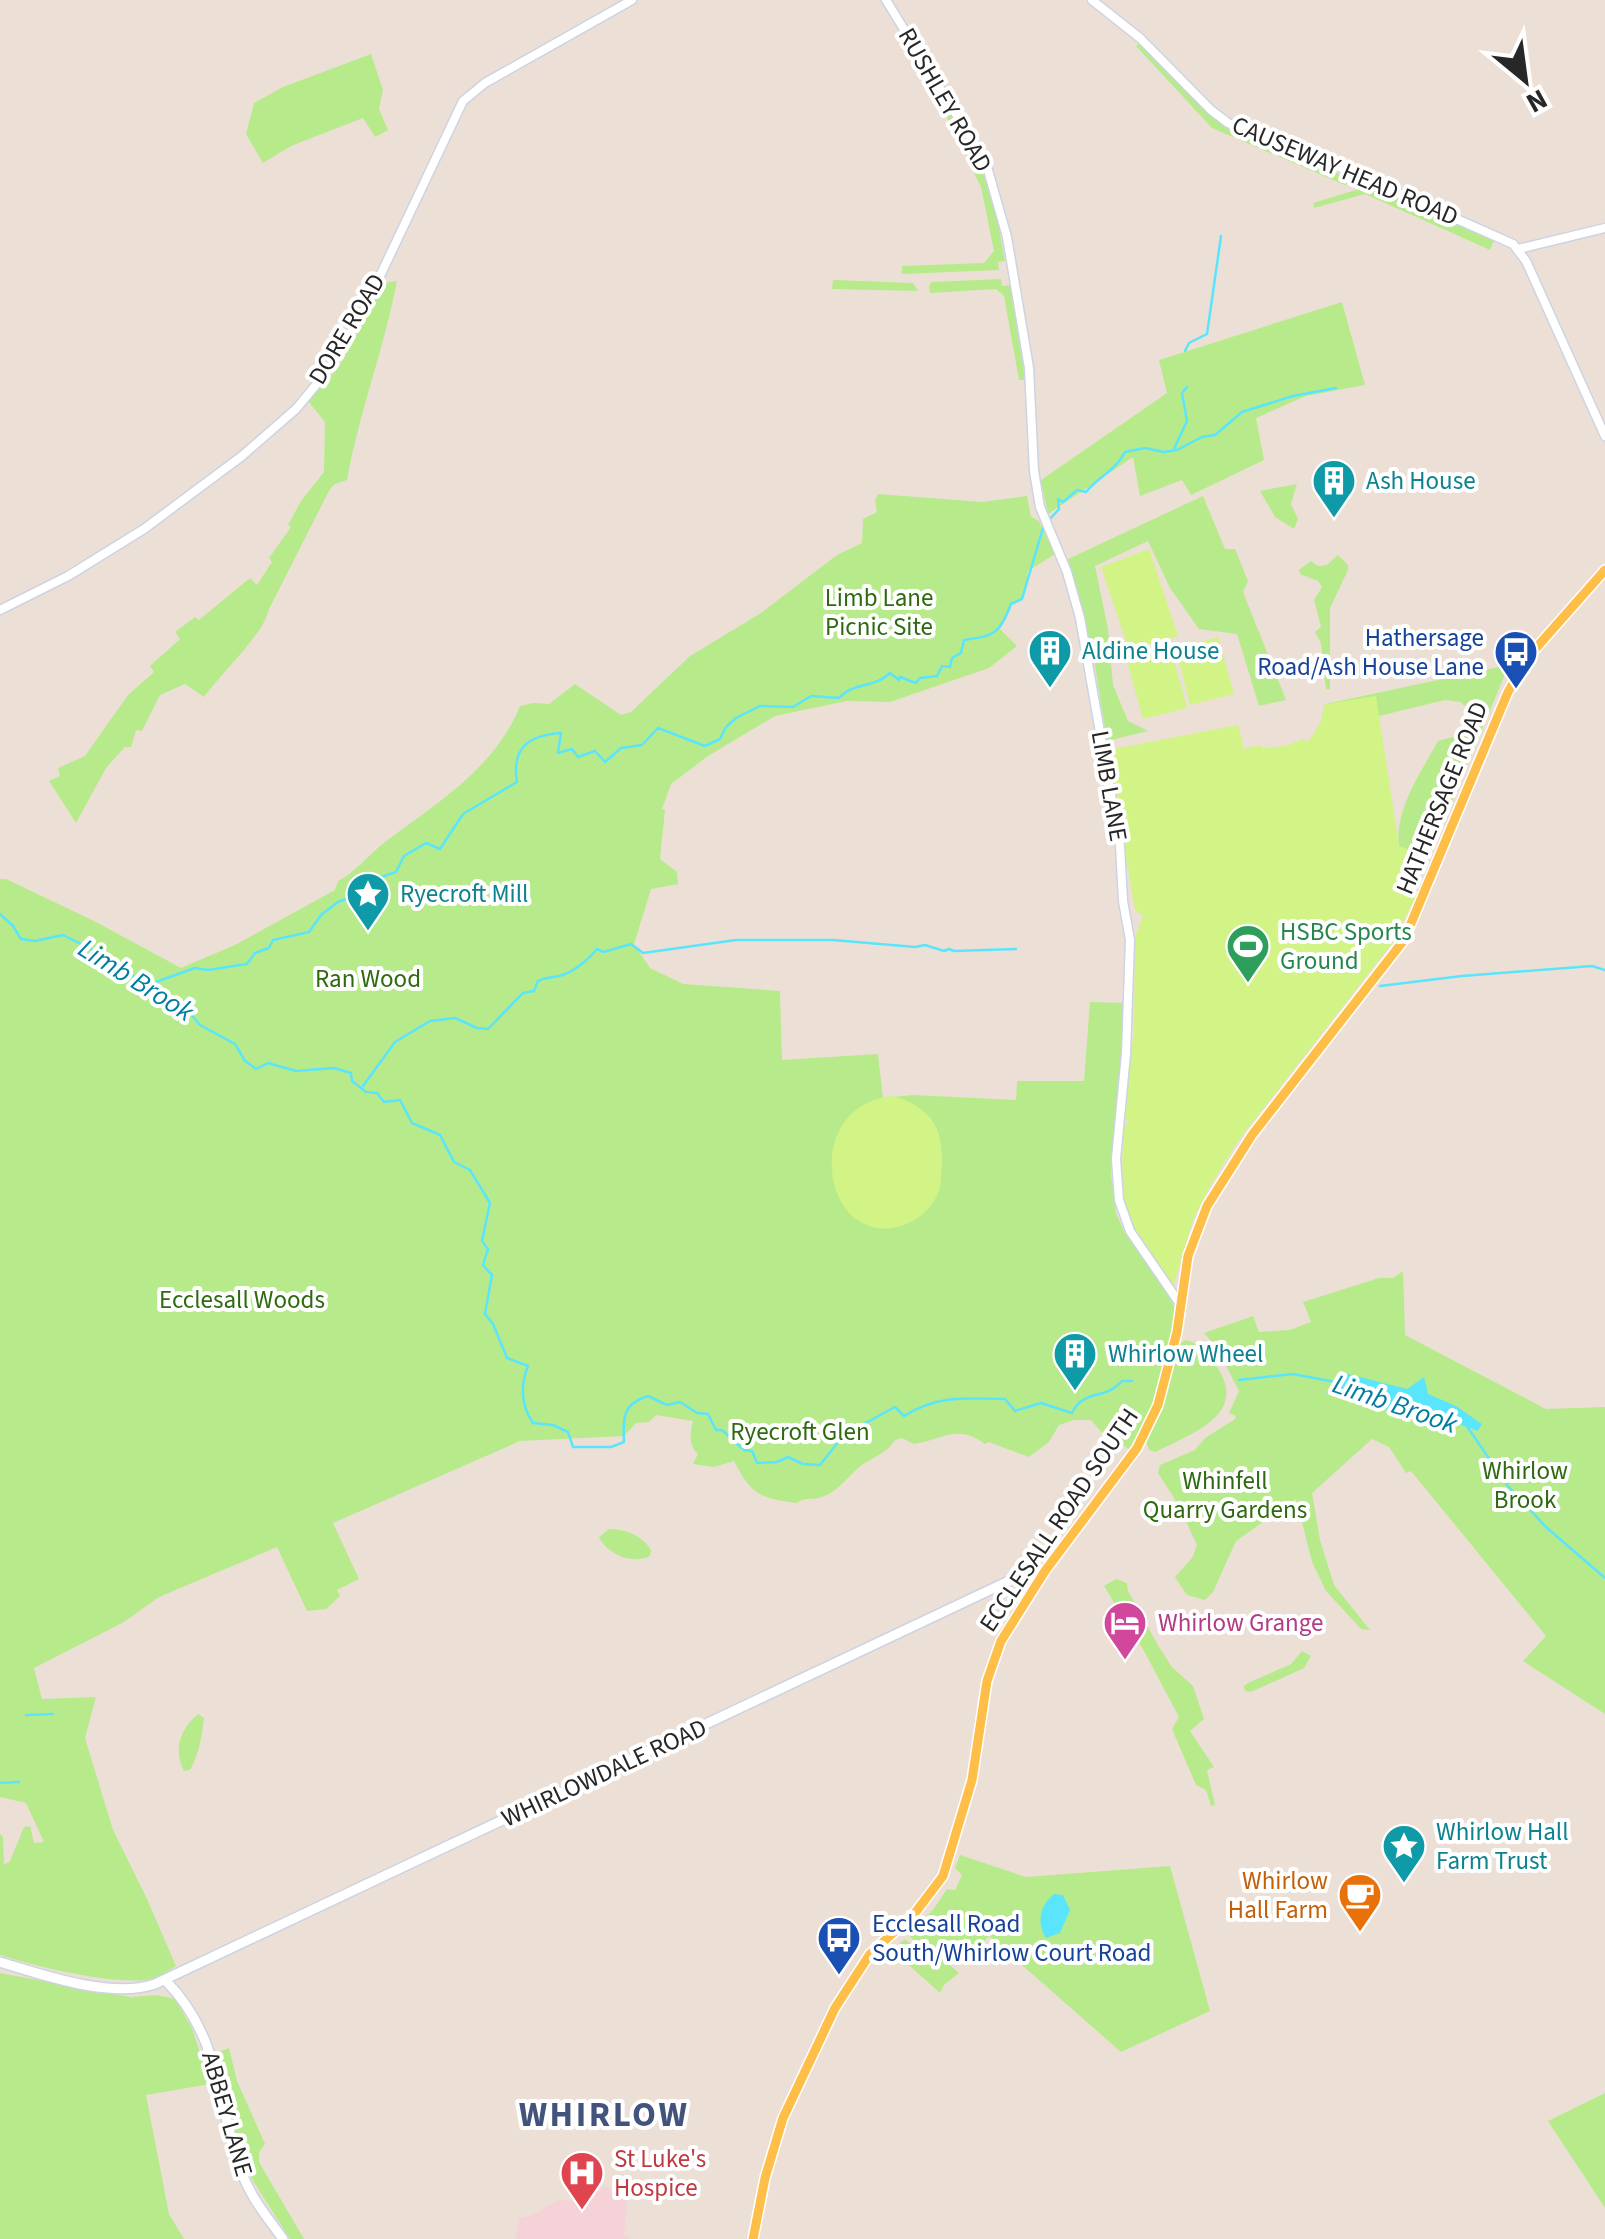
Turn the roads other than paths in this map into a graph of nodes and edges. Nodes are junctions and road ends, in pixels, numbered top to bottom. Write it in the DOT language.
graph roads {
  1 [pos="632,0"];
  2 [pos="886,0"];
  3 [pos="1092,0"];
  4 [pos="1605,228"];
  5 [pos="1518,249"];
  6 [pos="1011,260"];
  7 [pos="1605,436"];
  8 [pos="1605,570"];
  9 [pos="0,610"];
  10 [pos="1180,1304"];
  11 [pos="1045,1571"];
  12 [pos="0,1962"];
  13 [pos="165,1980"];
  14 [pos="283,2239"];
  15 [pos="754,2239"];
  1 -- 9 [label="street, DORE ROAD"];
  2 -- 6 [label="street, RUSHLEY ROAD"];
  3 -- 5 [label="street, CAUSEWAY HEAD ROAD"];
  4 -- 5 [label="street"];
  5 -- 7 [label="street"];
  6 -- 10 [label="street, LIMB LANE"];
  8 -- 10 [label="main road, HATHERSAGE ROAD"];
  10 -- 11 [label="main road, ECCLESALL ROAD SOUTH"];
  11 -- 13 [label="main road, WHIRLOWDALE ROAD"];
  11 -- 15 [label="main road, ECCLESALL ROAD SOUTH"];
  12 -- 13 [label="main road"];
  13 -- 14 [label="main road, ABBEY LANE"];
}
